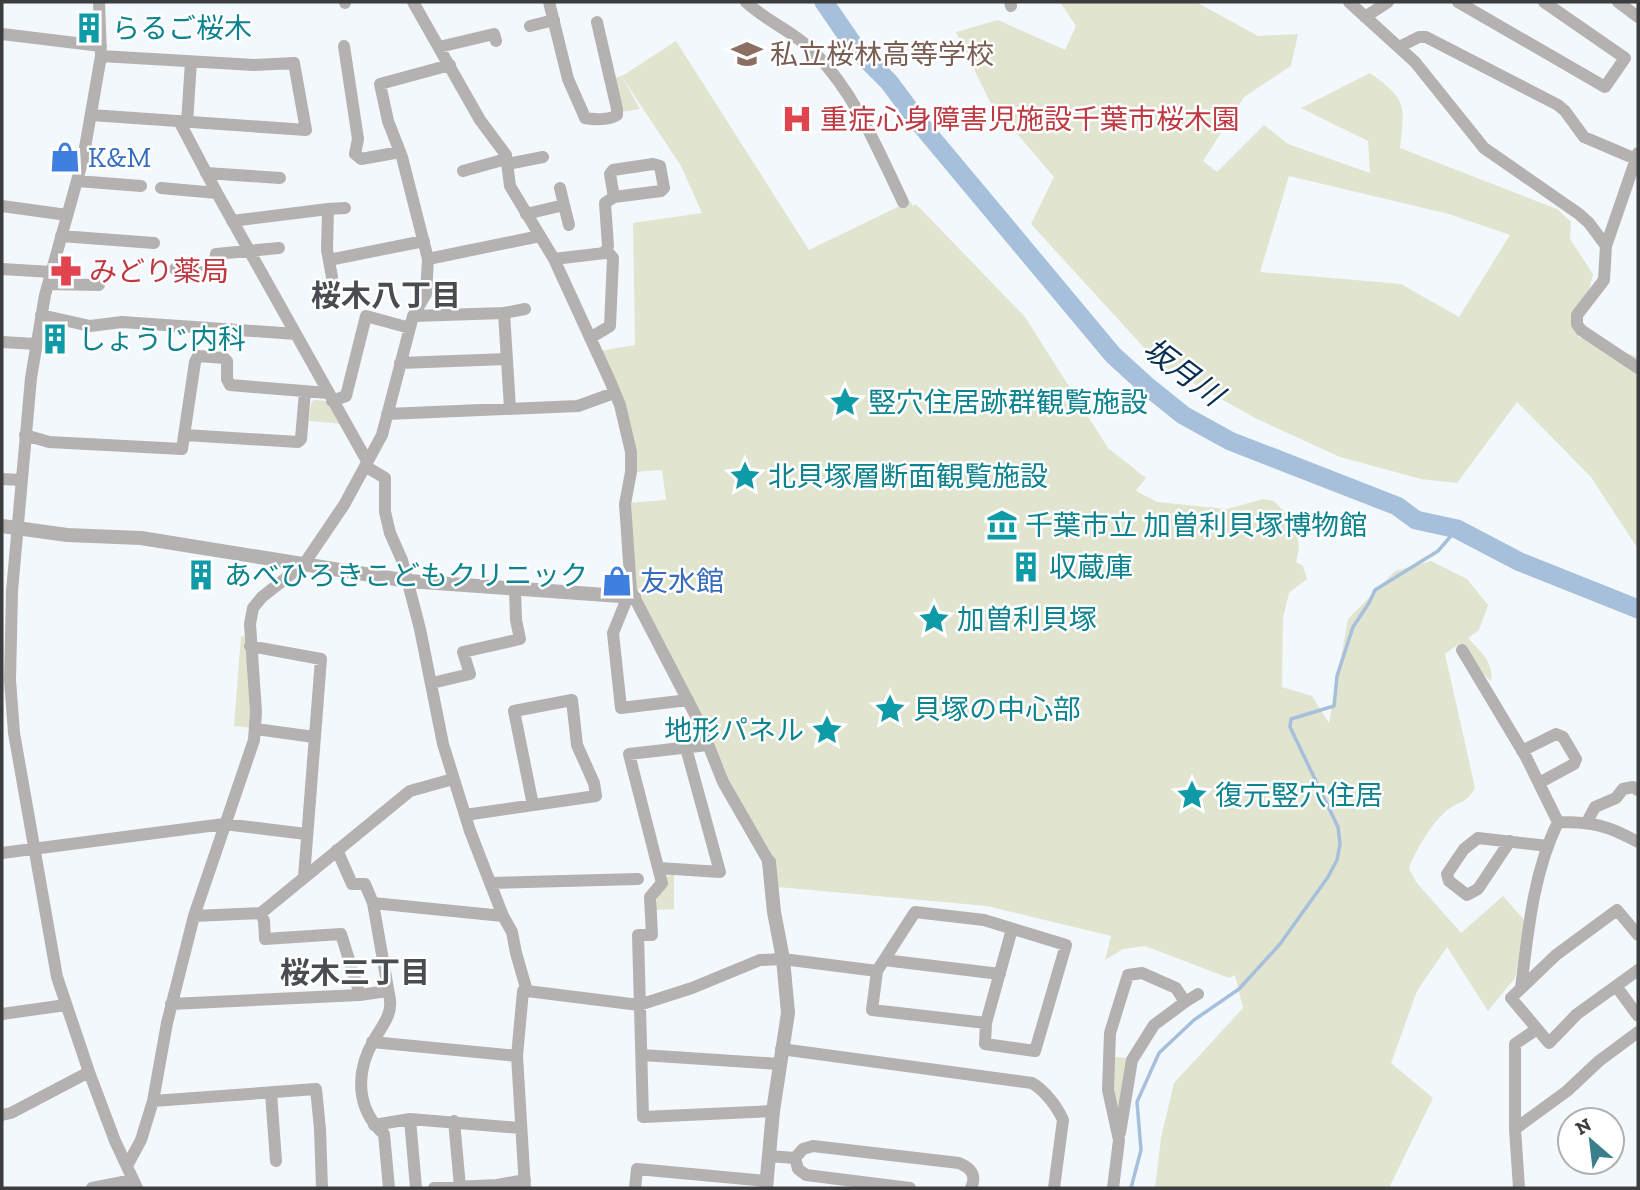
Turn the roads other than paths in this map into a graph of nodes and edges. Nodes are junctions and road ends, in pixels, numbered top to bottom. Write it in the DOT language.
graph roads {
  1 [pos="99,2"];
  2 [pos="549,2"];
  3 [pos="746,2"];
  4 [pos="1349,2"];
  5 [pos="1388,2"];
  6 [pos="1458,2"];
  7 [pos="1544,2"];
  8 [pos="1618,2"];
  9 [pos="418,3"];
  10 [pos="1477,6"];
  11 [pos="1365,17"];
  12 [pos="1638,17"];
  13 [pos="554,20"];
  14 [pos="597,22"];
  15 [pos="530,26"];
  16 [pos="2,34"];
  17 [pos="496,41"];
  18 [pos="344,46"];
  19 [pos="439,47"];
  20 [pos="1399,47"];
  21 [pos="101,51"];
  22 [pos="191,62"];
  23 [pos="450,65"];
  24 [pos="91,115"];
  25 [pos="183,121"];
  26 [pos="400,152"];
  27 [pos="543,157"];
  28 [pos="1637,157"];
  29 [pos="507,162"];
  30 [pos="463,171"];
  31 [pos="206,173"];
  32 [pos="280,178"];
  33 [pos="77,181"];
  34 [pos="141,186"];
  35 [pos="161,188"];
  36 [pos="560,188"];
  37 [pos="217,193"];
  38 [pos="614,197"];
  39 [pos="903,202"];
  40 [pos="564,205"];
  41 [pos="2,206"];
  42 [pos="345,208"];
  43 [pos="328,209"];
  44 [pos="526,214"];
  45 [pos="67,215"];
  46 [pos="232,221"];
  47 [pos="569,225"];
  48 [pos="61,236"];
  49 [pos="540,236"];
  50 [pos="424,241"];
  51 [pos="154,243"];
  52 [pos="1606,246"];
  53 [pos="279,248"];
  54 [pos="606,250"];
  55 [pos="250,253"];
  56 [pos="428,259"];
  57 [pos="554,259"];
  58 [pos="329,260"];
  59 [pos="2,269"];
  60 [pos="175,269"];
  61 [pos="332,277"];
  62 [pos="49,278"];
  63 [pos="99,285"];
  64 [pos="525,309"];
  65 [pos="505,313"];
  66 [pos="41,315"];
  67 [pos="411,322"];
  68 [pos="296,334"];
  69 [pos="590,338"];
  70 [pos="2,342"];
  71 [pos="36,344"];
  72 [pos="507,359"];
  73 [pos="400,363"];
  74 [pos="1638,368"];
  75 [pos="305,391"];
  76 [pos="614,393"];
  77 [pos="330,397"];
  78 [pos="510,408"];
  79 [pos="387,414"];
  80 [pos="25,435"];
  81 [pos="185,435"];
  82 [pos="366,463"];
  83 [pos="2,479"];
  84 [pos="21,480"];
  85 [pos="2,526"];
  86 [pos="18,527"];
  87 [pos="304,564"];
  88 [pos="408,581"];
  89 [pos="515,589"];
  90 [pos="631,597"];
  91 [pos="6,618"];
  92 [pos="250,646"];
  93 [pos="1462,650"];
  94 [pos="6,680"];
  95 [pos="432,683"];
  96 [pos="688,700"];
  97 [pos="256,729"];
  98 [pos="8,734"];
  99 [pos="314,737"];
  100 [pos="708,745"];
  101 [pos="686,747"];
  102 [pos="1522,751"];
  103 [pos="453,779"];
  104 [pos="1539,783"];
  105 [pos="1638,790"];
  106 [pos="533,805"];
  107 [pos="465,815"];
  108 [pos="1558,822"];
  109 [pos="1587,822"];
  110 [pos="224,824"];
  111 [pos="306,834"];
  112 [pos="1510,841"];
  113 [pos="1638,842"];
  114 [pos="1548,846"];
  115 [pos="34,849"];
  116 [pos="337,850"];
  117 [pos="2,853"];
  118 [pos="769,862"];
  119 [pos="659,868"];
  120 [pos="304,877"];
  121 [pos="638,879"];
  122 [pos="490,883"];
  123 [pos="373,903"];
  124 [pos="261,913"];
  125 [pos="194,916"];
  126 [pos="503,916"];
  127 [pos="1012,929"];
  128 [pos="1638,935"];
  129 [pos="783,959"];
  130 [pos="880,965"];
  131 [pos="1638,970"];
  132 [pos="1000,974"];
  133 [pos="1616,986"];
  134 [pos="1521,988"];
  135 [pos="387,991"];
  136 [pos="527,991"];
  137 [pos="1198,994"];
  138 [pos="360,995"];
  139 [pos="1185,1002"];
  140 [pos="171,1004"];
  141 [pos="66,1005"];
  142 [pos="639,1005"];
  143 [pos="2,1014"];
  144 [pos="1638,1016"];
  145 [pos="986,1023"];
  146 [pos="1537,1029"];
  147 [pos="1638,1032"];
  148 [pos="372,1042"];
  149 [pos="642,1055"];
  150 [pos="517,1056"];
  151 [pos="780,1057"];
  152 [pos="89,1072"];
  153 [pos="271,1093"];
  154 [pos="153,1101"];
  155 [pos="773,1111"];
  156 [pos="2,1115"];
  157 [pos="411,1119"];
  158 [pos="454,1121"];
  159 [pos="374,1125"];
  160 [pos="520,1128"];
  161 [pos="1515,1129"];
  162 [pos="1119,1140"];
  163 [pos="768,1156"];
  164 [pos="795,1158"];
  165 [pos="276,1161"];
  166 [pos="127,1166"];
  167 [pos="135,1184"];
  168 [pos="525,1184"];
  169 [pos="766,1184"];
  170 [pos="92,1188"];
  171 [pos="322,1188"];
  172 [pos="389,1188"];
  173 [pos="416,1188"];
  174 [pos="434,1188"];
  175 [pos="460,1188"];
  176 [pos="635,1188"];
  177 [pos="910,1188"];
  178 [pos="971,1188"];
  179 [pos="1055,1188"];
  180 [pos="1114,1188"];
  181 [pos="1519,1188"];
  1 -- 21 [label="street"];
  2 -- 13 [label="street"];
  3 -- 39 [label="street"];
  4 -- 11 [label="street"];
  5 -- 11 [label="street"];
  6 -- 10 [label="street"];
  7 -- 10 [label="street"];
  8 -- 12 [label="street"];
  9 -- 19 [label="street"];
  11 -- 20 [label="street"];
  13 -- 14 [label="street"];
  13 -- 15 [label="street"];
  16 -- 21 [label="street"];
  17 -- 19 [label="street"];
  18 -- 26 [label="street"];
  19 -- 23 [label="street"];
  20 -- 28 [label="street"];
  20 -- 52 [label="street"];
  21 -- 22 [label="street"];
  21 -- 24 [label="street"];
  22 -- 25 [label="street"];
  22 -- 25 [label="street"];
  23 -- 26 [label="street"];
  23 -- 29 [label="street"];
  24 -- 25 [label="street"];
  24 -- 33 [label="street"];
  25 -- 31 [label="street"];
  26 -- 50 [label="street"];
  27 -- 29 [label="street"];
  28 -- 52 [label="street"];
  29 -- 30 [label="street"];
  29 -- 44 [label="street"];
  31 -- 32 [label="street"];
  31 -- 37 [label="street"];
  33 -- 34 [label="street"];
  33 -- 45 [label="street"];
  35 -- 37 [label="street"];
  36 -- 40 [label="street"];
  37 -- 46 [label="street"];
  38 -- 54 [label="street"];
  40 -- 44 [label="street"];
  40 -- 47 [label="street"];
  41 -- 45 [label="street"];
  42 -- 43 [label="street"];
  43 -- 46 [label="street"];
  43 -- 58 [label="street"];
  44 -- 49 [label="street"];
  45 -- 48 [label="street"];
  46 -- 55 [label="street"];
  48 -- 51 [label="street"];
  48 -- 62 [label="street"];
  49 -- 56 [label="street"];
  49 -- 57 [label="street"];
  50 -- 56 [label="street"];
  50 -- 58 [label="street"];
  52 -- 74 [label="street"];
  53 -- 55 [label="street"];
  54 -- 57 [label="street"];
  54 -- 69 [label="street"];
  55 -- 60 [label="street"];
  55 -- 68 [label="street"];
  56 -- 67 [label="street"];
  57 -- 69 [label="street"];
  58 -- 61 [label="street"];
  59 -- 62 [label="street"];
  62 -- 63 [label="street"];
  62 -- 66 [label="street"];
  64 -- 65 [label="street"];
  65 -- 67 [label="street"];
  65 -- 72 [label="street"];
  66 -- 68 [label="street"];
  66 -- 71 [label="street"];
  67 -- 73 [label="street"];
  67 -- 77 [label="street"];
  68 -- 77 [label="street"];
  69 -- 76 [label="street"];
  70 -- 71 [label="street"];
  71 -- 80 [label="street"];
  72 -- 73 [label="street"];
  72 -- 78 [label="street"];
  73 -- 79 [label="street"];
  75 -- 77 [label="street"];
  75 -- 81 [label="street"];
  75 -- 81 [label="street"];
  76 -- 78 [label="street"];
  76 -- 90 [label="street"];
  77 -- 82 [label="street"];
  78 -- 79 [label="street"];
  79 -- 82 [label="street"];
  80 -- 81 [label="street"];
  80 -- 84 [label="street"];
  82 -- 87 [label="street"];
  82 -- 88 [label="street"];
  83 -- 84 [label="street"];
  84 -- 86 [label="street"];
  85 -- 86 [label="street"];
  86 -- 87 [label="street"];
  86 -- 91 [label="street"];
  87 -- 88 [label="street"];
  87 -- 92 [label="street"];
  88 -- 89 [label="street"];
  88 -- 95 [label="street"];
  89 -- 90 [label="street"];
  89 -- 95 [label="street"];
  90 -- 96 [label="street"];
  90 -- 96 [label="street"];
  91 -- 94 [label="street"];
  92 -- 97 [label="street"];
  92 -- 99 [label="street"];
  93 -- 102 [label="street"];
  94 -- 98 [label="street"];
  95 -- 103 [label="street"];
  96 -- 100 [label="street"];
  97 -- 99 [label="street"];
  97 -- 110 [label="street"];
  98 -- 115 [label="street"];
  99 -- 111 [label="street"];
  100 -- 101 [label="street"];
  100 -- 118 [label="street"];
  101 -- 119 [label="street"];
  101 -- 119 [label="street"];
  102 -- 104 [label="street"];
  102 -- 104 [label="street"];
  103 -- 107 [label="street"];
  103 -- 116 [label="street"];
  104 -- 108 [label="street"];
  105 -- 109 [label="street"];
  106 -- 106 [label="street"];
  106 -- 107 [label="street"];
  107 -- 122 [label="street"];
  108 -- 109 [label="street"];
  108 -- 114 [label="street"];
  109 -- 113 [label="street"];
  110 -- 111 [label="street"];
  110 -- 115 [label="street"];
  110 -- 125 [label="street"];
  111 -- 120 [label="street"];
  112 -- 112 [label="street"];
  112 -- 114 [label="street"];
  114 -- 134 [label="street"];
  115 -- 117 [label="street"];
  115 -- 141 [label="street"];
  116 -- 120 [label="street"];
  116 -- 123 [label="street"];
  118 -- 129 [label="street"];
  119 -- 142 [label="street"];
  120 -- 124 [label="street"];
  121 -- 122 [label="street"];
  122 -- 126 [label="street"];
  123 -- 126 [label="street"];
  123 -- 135 [label="street"];
  124 -- 125 [label="street"];
  124 -- 138 [label="street"];
  125 -- 140 [label="street"];
  126 -- 136 [label="street"];
  127 -- 130 [label="street"];
  127 -- 132 [label="street"];
  127 -- 145 [label="street"];
  128 -- 134 [label="street"];
  129 -- 130 [label="street"];
  129 -- 142 [label="street"];
  129 -- 151 [label="street"];
  130 -- 132 [label="street"];
  130 -- 145 [label="street"];
  131 -- 133 [label="street"];
  132 -- 145 [label="street"];
  133 -- 144 [label="street"];
  133 -- 146 [label="street"];
  134 -- 146 [label="street"];
  135 -- 138 [label="street"];
  135 -- 148 [label="street"];
  136 -- 142 [label="street"];
  136 -- 150 [label="street"];
  137 -- 139 [label="street"];
  138 -- 140 [label="street"];
  139 -- 162 [label="street"];
  139 -- 162 [label="street"];
  140 -- 154 [label="street"];
  141 -- 143 [label="street"];
  141 -- 152 [label="street"];
  142 -- 149 [label="street"];
  146 -- 161 [label="street"];
  147 -- 161 [label="street"];
  148 -- 150 [label="street"];
  148 -- 159 [label="street"];
  149 -- 151 [label="street"];
  149 -- 155 [label="street"];
  150 -- 160 [label="street"];
  151 -- 155 [label="street"];
  151 -- 179 [label="street"];
  152 -- 156 [label="street"];
  152 -- 166 [label="street"];
  153 -- 154 [label="street"];
  153 -- 165 [label="street"];
  153 -- 171 [label="street"];
  154 -- 166 [label="street"];
  155 -- 163 [label="street"];
  157 -- 158 [label="street"];
  157 -- 159 [label="street"];
  157 -- 173 [label="street"];
  158 -- 160 [label="street"];
  158 -- 175 [label="street"];
  159 -- 172 [label="street"];
  160 -- 168 [label="street"];
  161 -- 181 [label="street"];
  162 -- 180 [label="street"];
  163 -- 164 [label="street"];
  163 -- 169 [label="street"];
  164 -- 177 [label="street"];
  164 -- 178 [label="street"];
  166 -- 167 [label="street"];
  167 -- 170 [label="street"];
  168 -- 175 [label="street"];
  169 -- 176 [label="street"];
  174 -- 175 [label="street"];
}
